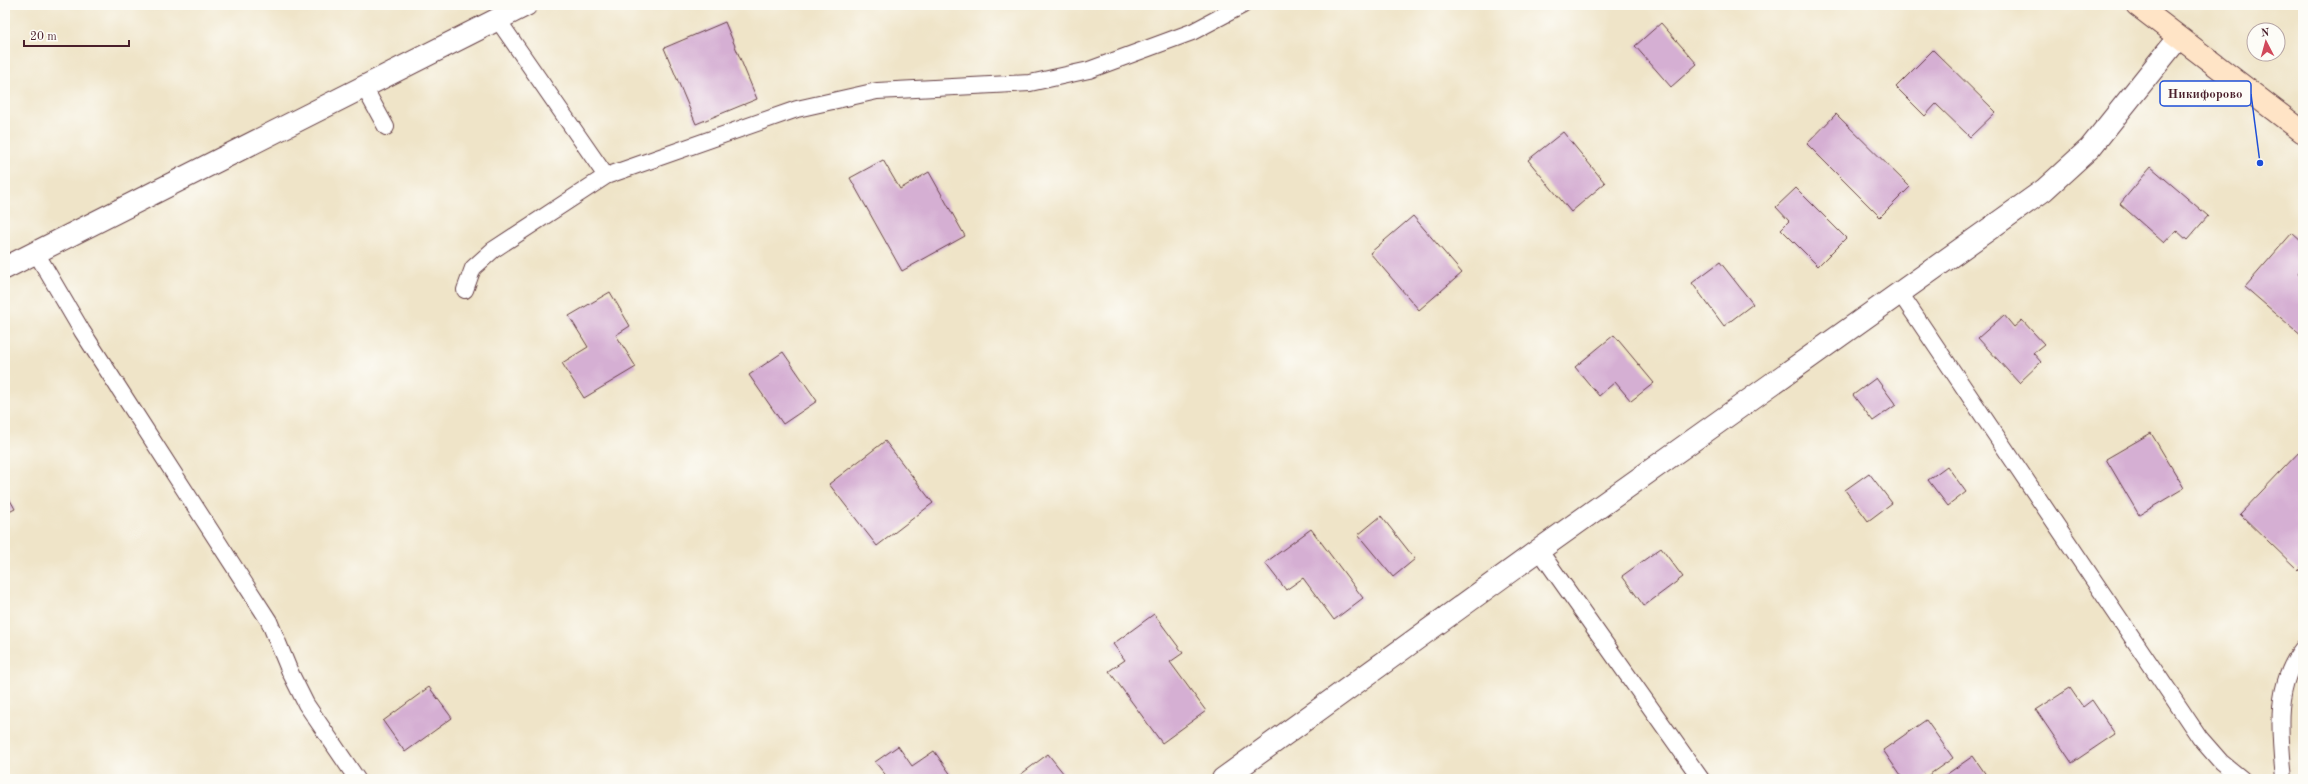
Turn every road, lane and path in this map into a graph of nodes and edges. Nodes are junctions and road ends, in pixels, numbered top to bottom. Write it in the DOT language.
graph roads {
  1 [pos="526,5"];
  2 [pos="1243,5"];
  3 [pos="2137,5"];
  4 [pos="498,20"];
  5 [pos="2178,38"];
  6 [pos="364,87"];
  7 [pos="386,128"];
  8 [pos="2303,132"];
  9 [pos="606,176"];
  10 [pos="35,251"];
  11 [pos="5,268"];
  12 [pos="465,290"];
  13 [pos="1900,293"];
  14 [pos="1539,550"];
  15 [pos="2303,648"];
  16 [pos="357,779"];
  17 [pos="1223,779"];
  18 [pos="1701,779"];
  19 [pos="2242,779"];
  20 [pos="2284,779"];
  1 -- 4 [label="street"];
  2 -- 9 [label="lane"];
  3 -- 5 [label="main road"];
  4 -- 6 [label="street"];
  4 -- 9 [label="lane"];
  5 -- 8 [label="main road"];
  5 -- 13 [label="street"];
  6 -- 7 [label="lane"];
  6 -- 10 [label="street"];
  9 -- 12 [label="lane"];
  10 -- 11 [label="street"];
  10 -- 16 [label="lane"];
  13 -- 14 [label="street"];
  13 -- 19 [label="lane"];
  14 -- 17 [label="street"];
  14 -- 18 [label="lane"];
  15 -- 20 [label="lane"];
}
